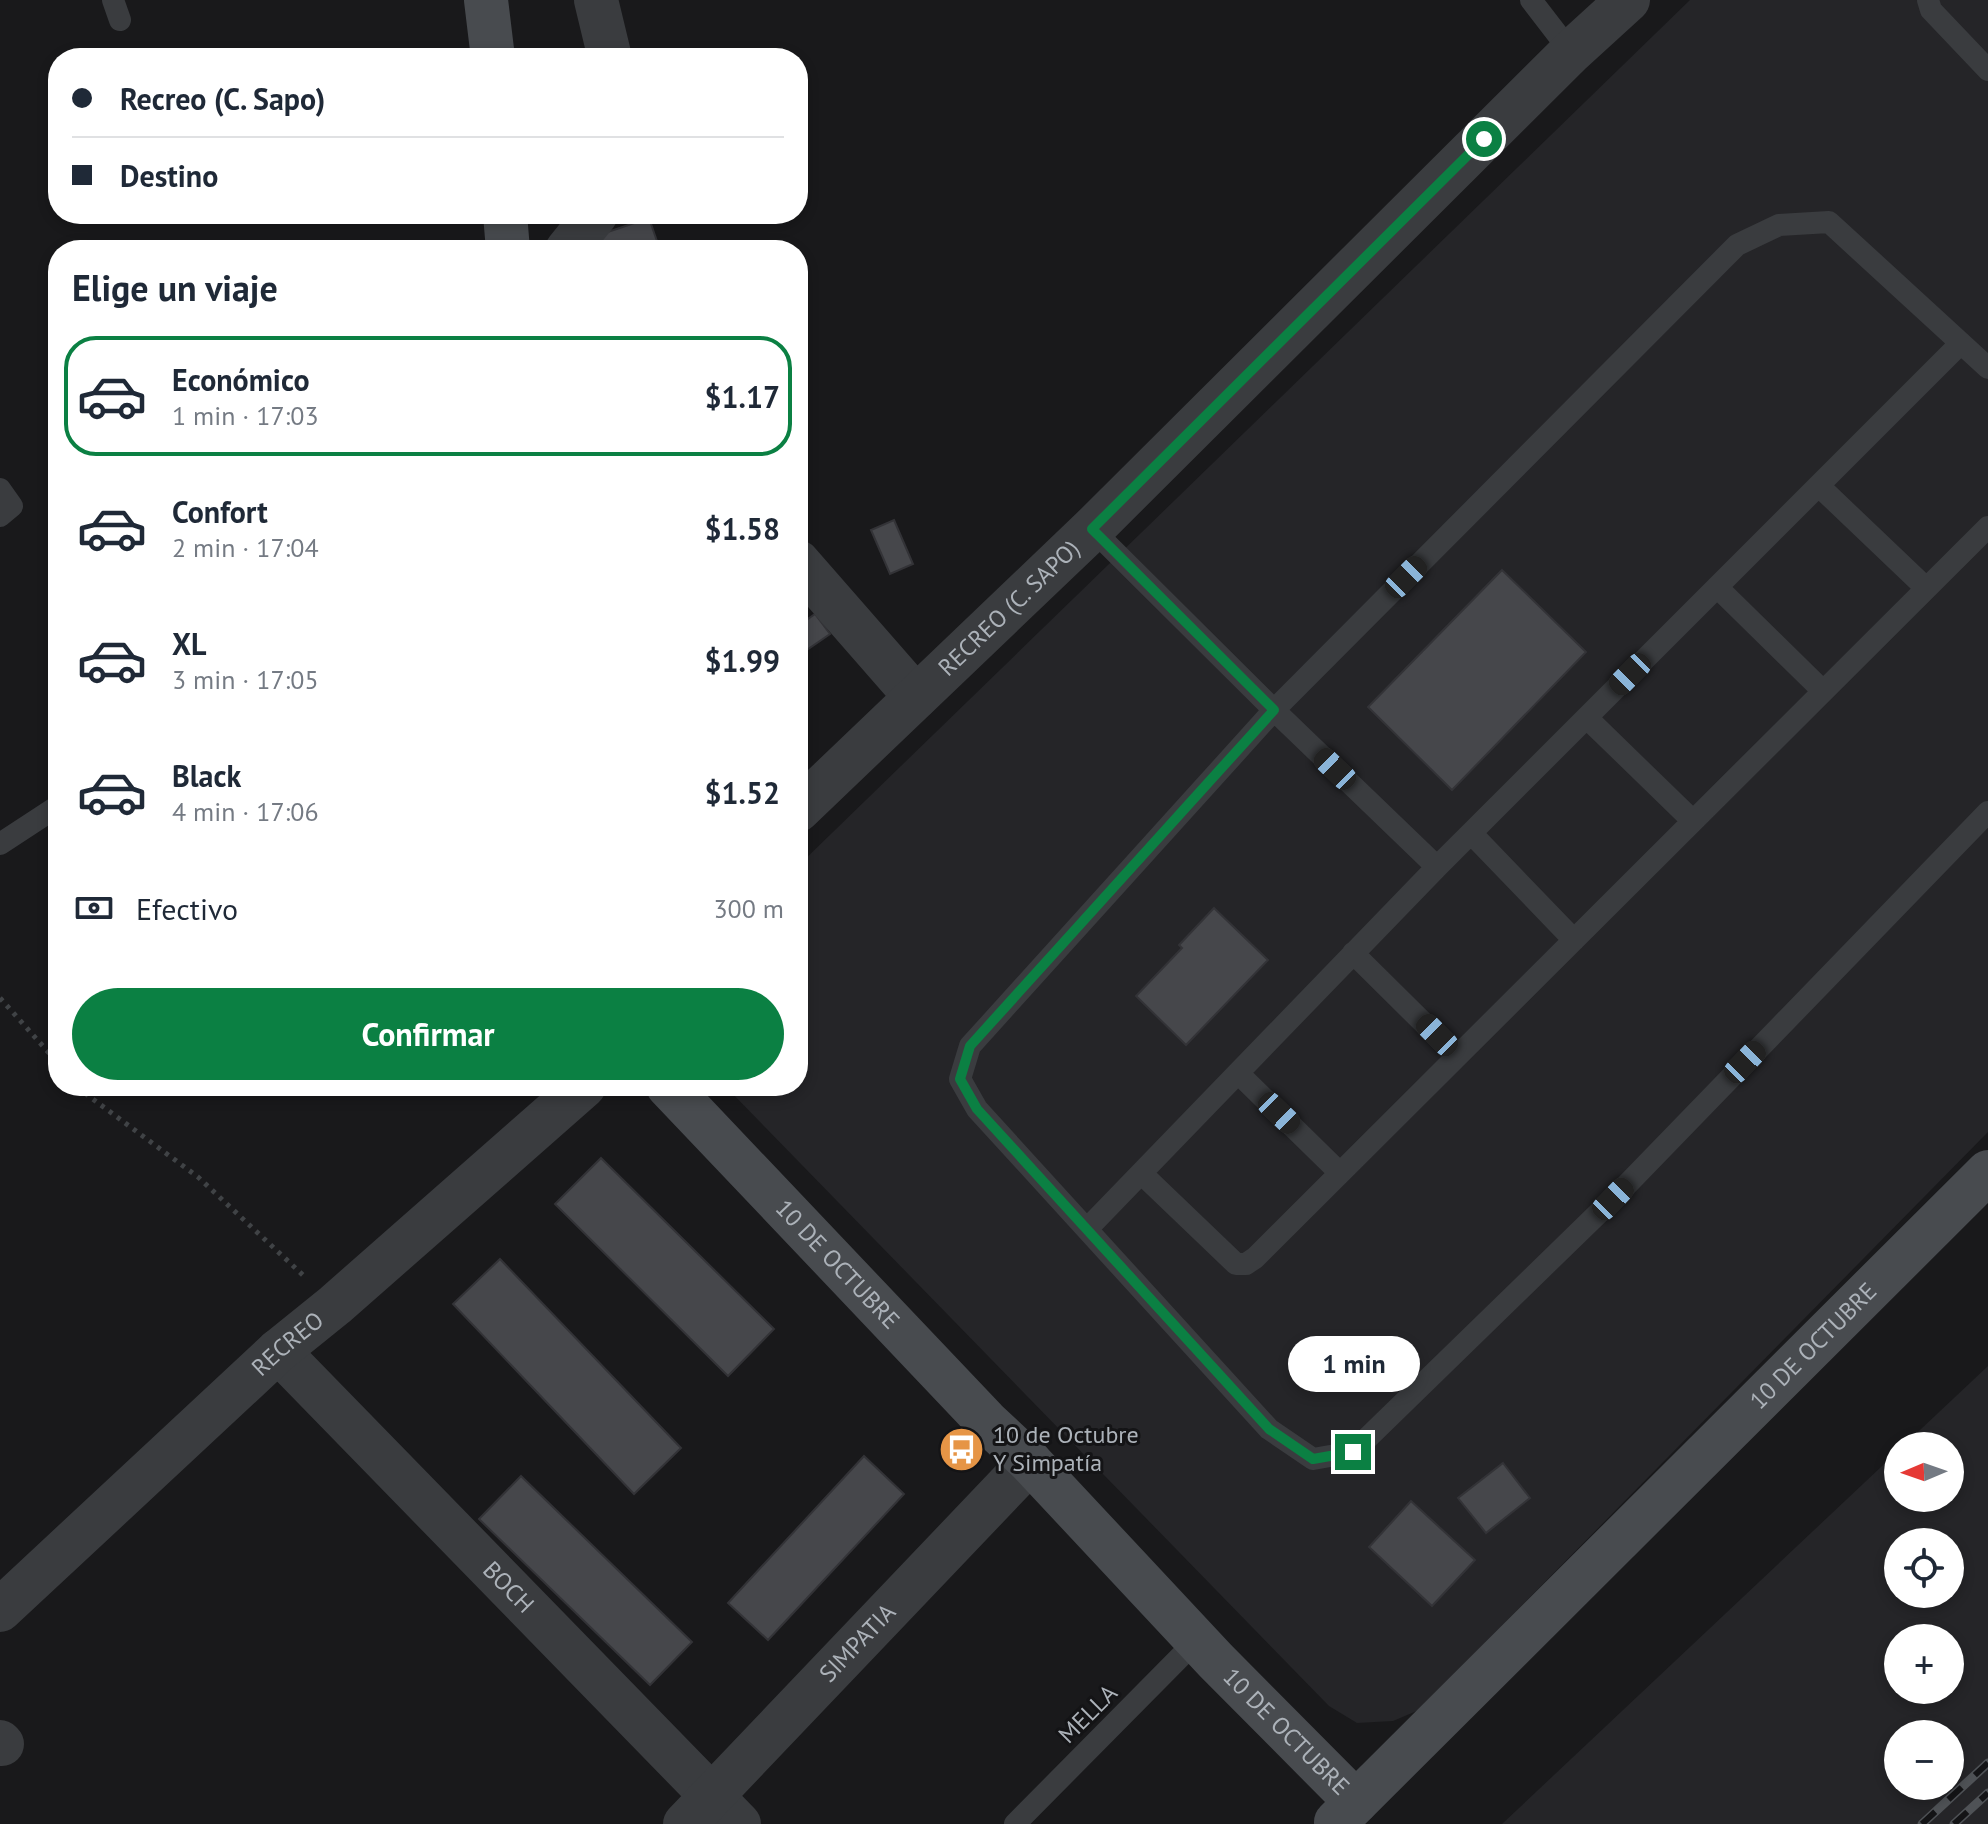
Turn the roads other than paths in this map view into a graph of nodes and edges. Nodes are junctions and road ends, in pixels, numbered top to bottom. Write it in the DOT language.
graph roads {
  1 [pos="486,0"];
  2 [pos="596,0"];
  3 [pos="1531,0"];
  4 [pos="1628,0"];
  5 [pos="1928,0"];
  6 [pos="492,48"];
  7 [pos="608,48"];
  8 [pos="1571,52"];
  9 [pos="1988,70"];
  10 [pos="588,224"];
  11 [pos="575,240"];
  12 [pos="1961,343"];
  13 [pos="1988,368"];
  14 [pos="1819,486"];
  15 [pos="0,489"];
  16 [pos="0,516"];
  17 [pos="1988,527"];
  18 [pos="1092,529"];
  19 [pos="808,573"];
  20 [pos="1717,587"];
  21 [pos="1926,588"];
  22 [pos="1823,691"];
  23 [pos="916,697"];
  24 [pos="1274,710"];
  25 [pos="1587,718"];
  26 [pos="808,800"];
  27 [pos="1988,812"];
  28 [pos="48,813"];
  29 [pos="1693,821"];
  30 [pos="1471,833"];
  31 [pos="0,844"];
  32 [pos="1437,867"];
  33 [pos="1574,940"];
  34 [pos="1353,953"];
  35 [pos="1457,1056"];
  36 [pos="1238,1073"];
  37 [pos="573,1096"];
  38 [pos="677,1096"];
  39 [pos="1988,1172"];
  40 [pos="1141,1173"];
  41 [pos="1340,1173"];
  42 [pos="1087,1229"];
  43 [pos="278,1351"];
  44 [pos="1030,1462"];
  45 [pos="0,1610"];
  46 [pos="1197,1640"];
  47 [pos="1345,1813"];
  48 [pos="713,1815"];
  49 [pos="1015,1824"];
  1 -- 6 [label="main road"];
  2 -- 7 [label="street"];
  3 -- 8 [label="lane"];
  4 -- 8 [label="street, RECREO (C. SAPO)"];
  5 -- 9 [label="lane"];
  8 -- 18 [label="street, RECREO (C. SAPO)"];
  10 -- 11 [label="street"];
  12 -- 13 [label="lane"];
  12 -- 14 [label="lane"];
  12 -- 24 [label="lane"];
  14 -- 20 [label="lane"];
  14 -- 21 [label="lane"];
  15 -- 16 [label="lane"];
  17 -- 21 [label="lane"];
  18 -- 23 [label="street, RECREO (C. SAPO)"];
  18 -- 24 [label="lane"];
  19 -- 23 [label="street"];
  20 -- 22 [label="lane"];
  20 -- 25 [label="lane"];
  21 -- 22 [label="lane"];
  22 -- 29 [label="lane"];
  23 -- 26 [label="street, RECREO (C. SAPO)"];
  24 -- 32 [label="lane"];
  24 -- 42 [label="lane"];
  25 -- 29 [label="lane"];
  25 -- 30 [label="lane"];
  27 -- 42 [label="lane"];
  28 -- 31 [label="lane"];
  29 -- 33 [label="lane"];
  30 -- 32 [label="lane"];
  30 -- 33 [label="lane"];
  32 -- 34 [label="lane"];
  33 -- 35 [label="lane"];
  34 -- 35 [label="lane"];
  34 -- 36 [label="lane"];
  35 -- 41 [label="lane"];
  36 -- 40 [label="lane"];
  36 -- 41 [label="lane"];
  37 -- 43 [label="street, RECREO"];
  38 -- 44 [label="main road, 10 DE OCTUBRE"];
  39 -- 47 [label="main road, 10 DE OCTUBRE"];
  40 -- 41 [label="lane"];
  40 -- 42 [label="lane"];
  43 -- 45 [label="street, RECREO"];
  43 -- 48 [label="street, BOCH"];
  44 -- 46 [label="main road, 10 DE OCTUBRE"];
  44 -- 48 [label="street, SIMPATIA"];
  46 -- 47 [label="main road, 10 DE OCTUBRE"];
  46 -- 49 [label="lane, MELLA"];
}
